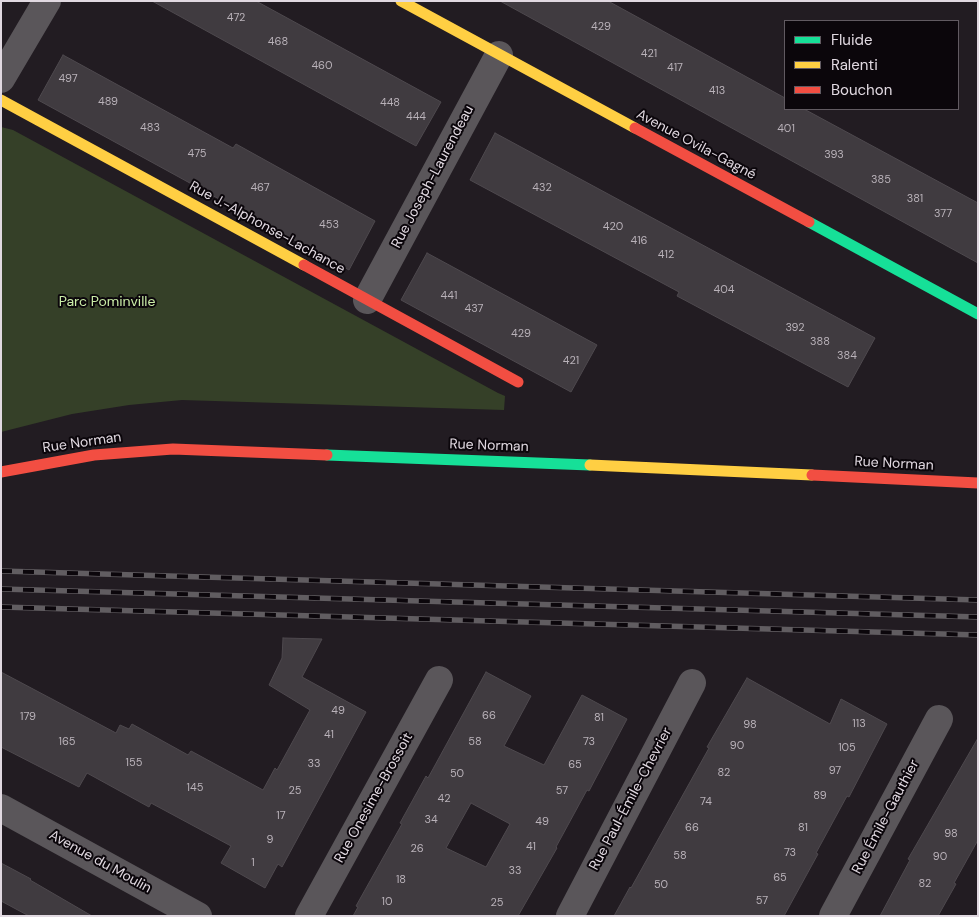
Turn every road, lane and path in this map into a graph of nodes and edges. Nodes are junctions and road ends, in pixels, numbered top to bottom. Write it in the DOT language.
graph roads {
  1 [pos="47,1"];
  2 [pos="401,1"];
  3 [pos="499,55"];
  4 [pos="1,79"];
  5 [pos="1,100"];
  6 [pos="367,300"];
  7 [pos="978,314"];
  8 [pos="518,382"];
  9 [pos="1,472"];
  10 [pos="978,483"];
  11 [pos="439,680"];
  12 [pos="692,683"];
  13 [pos="939,719"];
  14 [pos="1,808"];
  15 [pos="198,916"];
  16 [pos="309,916"];
  17 [pos="570,916"];
  18 [pos="833,916"];
  1 -- 4 [label="street"];
  2 -- 3 [label="street, Avenue Ovila-Gagné"];
  3 -- 6 [label="street, Rue Joseph-Laurendeau"];
  3 -- 7 [label="street, Avenue Ovila-Gagné"];
  5 -- 6 [label="street, Rue J.-Alphonse-Lachance"];
  6 -- 8 [label="street, Rue J.-Alphonse-Lachance"];
  9 -- 10 [label="street, Rue Norman"];
  11 -- 16 [label="street, Rue Onesime-Brossoit"];
  12 -- 17 [label="street, Rue Paul-Émile-Chevrier"];
  13 -- 18 [label="street, Rue Émile-Gauthier"];
  14 -- 15 [label="street, Avenue du Moulin"];
}
